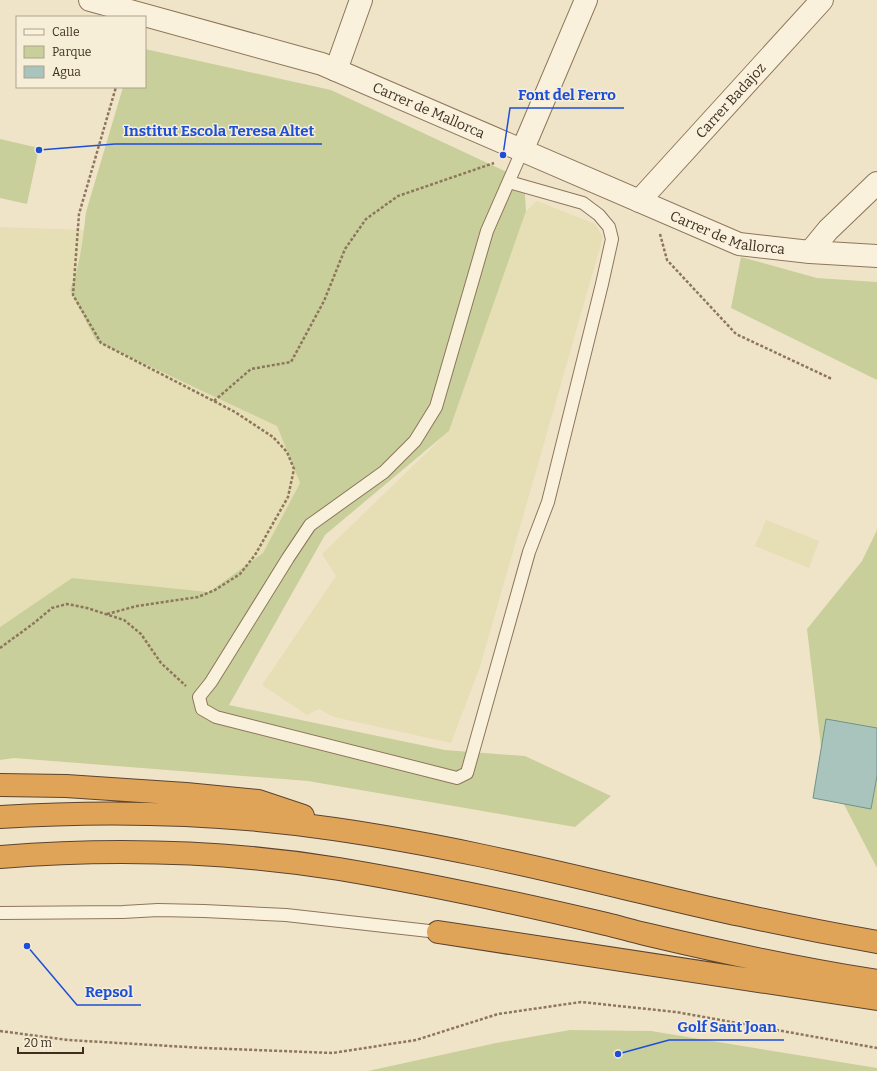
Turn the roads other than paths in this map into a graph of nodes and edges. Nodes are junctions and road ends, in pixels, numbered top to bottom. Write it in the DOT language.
graph roads {
  1 [pos="90,0"];
  2 [pos="361,0"];
  3 [pos="586,0"];
  4 [pos="822,0"];
  5 [pos="149,8"];
  6 [pos="336,70"];
  7 [pos="522,151"];
  8 [pos="508,182"];
  9 [pos="877,183"];
  10 [pos="638,201"];
  11 [pos="810,252"];
  12 [pos="877,256"];
  13 [pos="0,785"];
  14 [pos="0,817"];
  15 [pos="334,829"];
  16 [pos="0,857"];
  17 [pos="0,913"];
  18 [pos="438,932"];
  19 [pos="877,942"];
  20 [pos="877,981"];
  21 [pos="877,999"];
  1 -- 5 [label="street, Carrer de Mallorca"];
  2 -- 6 [label="street"];
  3 -- 7 [label="street"];
  4 -- 10 [label="street, Carrer Badajoz"];
  5 -- 6 [label="street, Carrer de Mallorca"];
  6 -- 7 [label="street, Carrer de Mallorca"];
  7 -- 8 [label="lane"];
  7 -- 10 [label="street, Carrer de Mallorca"];
  8 -- 8 [label="lane"];
  9 -- 11 [label="street"];
  10 -- 11 [label="street, Carrer de Mallorca"];
  11 -- 12 [label="street, Carrer de Mallorca"];
  13 -- 15 [label="highway"];
  14 -- 15 [label="highway"];
  15 -- 19 [label="highway"];
  16 -- 20 [label="highway"];
  17 -- 18 [label="lane"];
  18 -- 21 [label="highway"];
}
